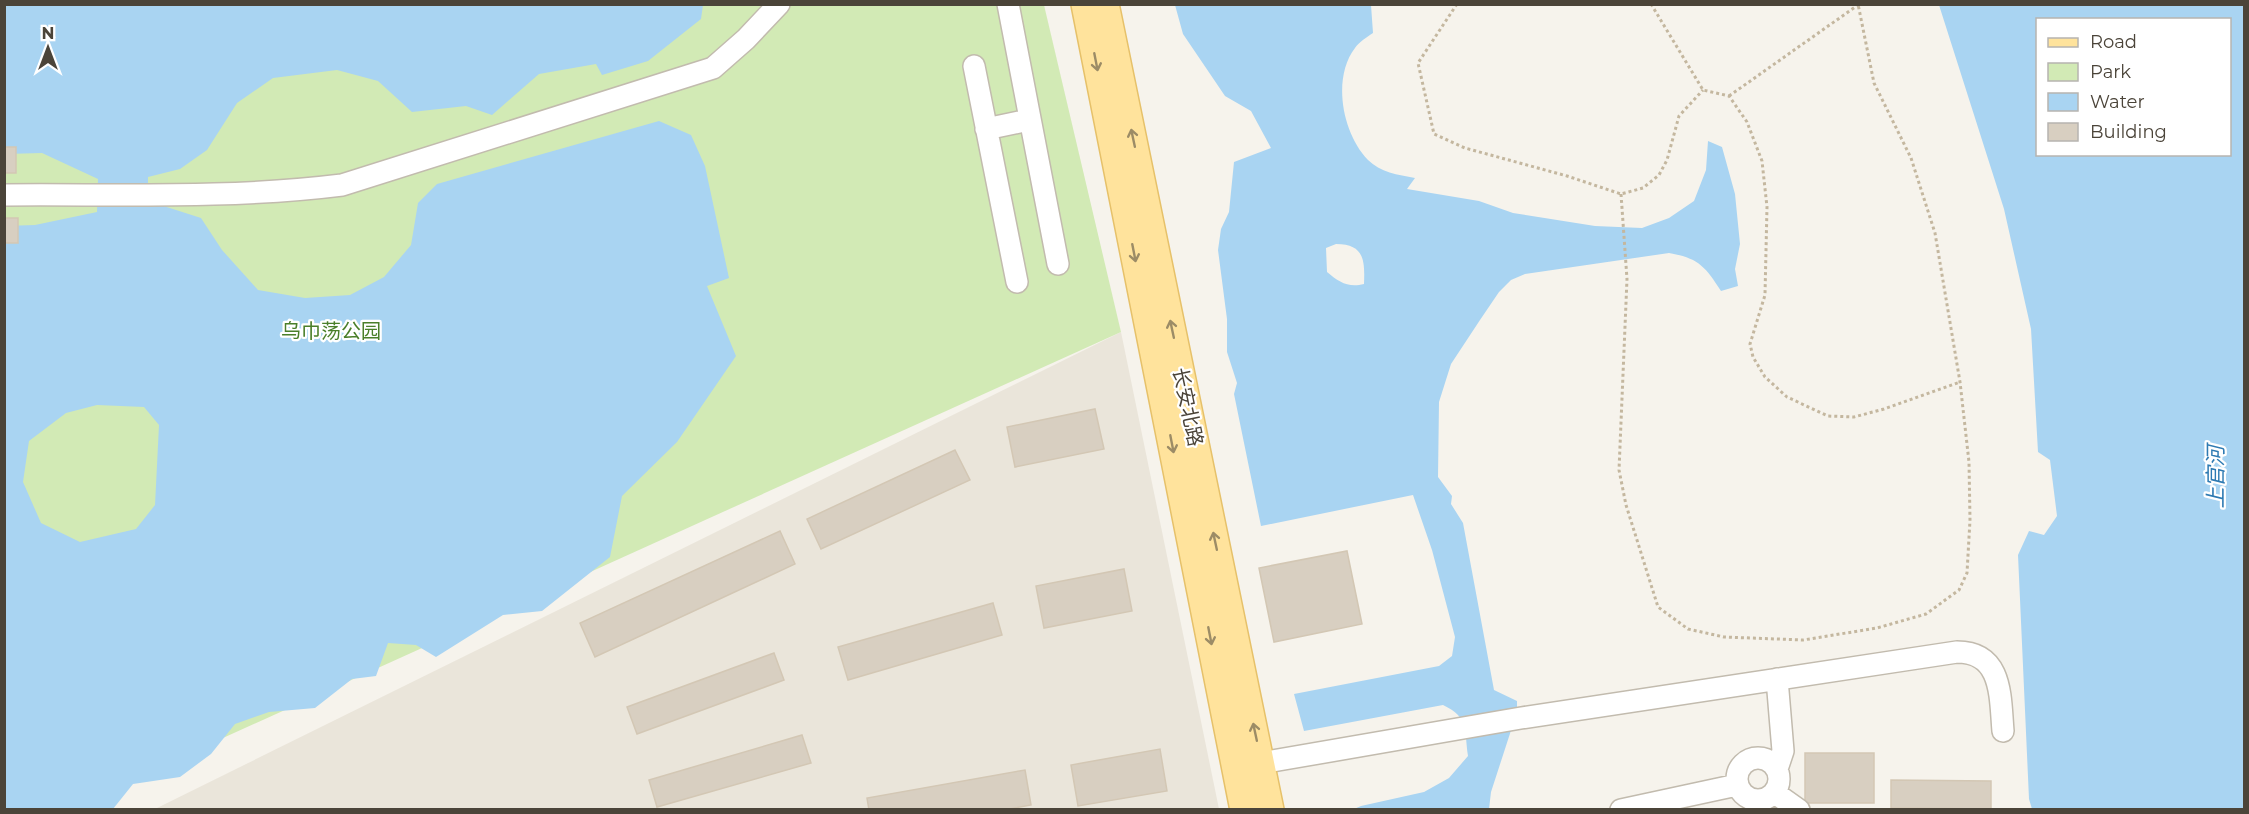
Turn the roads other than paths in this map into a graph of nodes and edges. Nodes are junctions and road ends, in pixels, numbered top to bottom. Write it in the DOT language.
graph roads {
  1 [pos="779,4"];
  2 [pos="1008,4"];
  3 [pos="1085,4"];
  4 [pos="1105,4"];
  5 [pos="974,66"];
  6 [pos="1029,120"];
  7 [pos="986,129"];
  8 [pos="4,195"];
  9 [pos="1058,264"];
  10 [pos="1017,282"];
  11 [pos="1777,679"];
  12 [pos="2003,731"];
  13 [pos="1261,763"];
  14 [pos="1777,769"];
  15 [pos="1737,785"];
  16 [pos="1775,793"];
  17 [pos="1244,810"];
  18 [pos="1270,810"];
  19 [pos="1621,810"];
  20 [pos="1799,810"];
  1 -- 8 [label="street"];
  2 -- 6 [label="street"];
  3 -- 17 [label="main road, 长安北路, one-way"];
  13 -- 4 [label="main road, 长安北路, one-way"];
  5 -- 7 [label="street"];
  6 -- 7 [label="street"];
  6 -- 9 [label="street"];
  7 -- 10 [label="street"];
  11 -- 12 [label="street"];
  11 -- 13 [label="street"];
  11 -- 14 [label="street"];
  13 -- 18 [label="main road, 长安北路"];
  14 -- 15 [label="street"];
  14 -- 16 [label="street"];
  15 -- 16 [label="street"];
  15 -- 19 [label="street"];
  16 -- 20 [label="street"];
}
